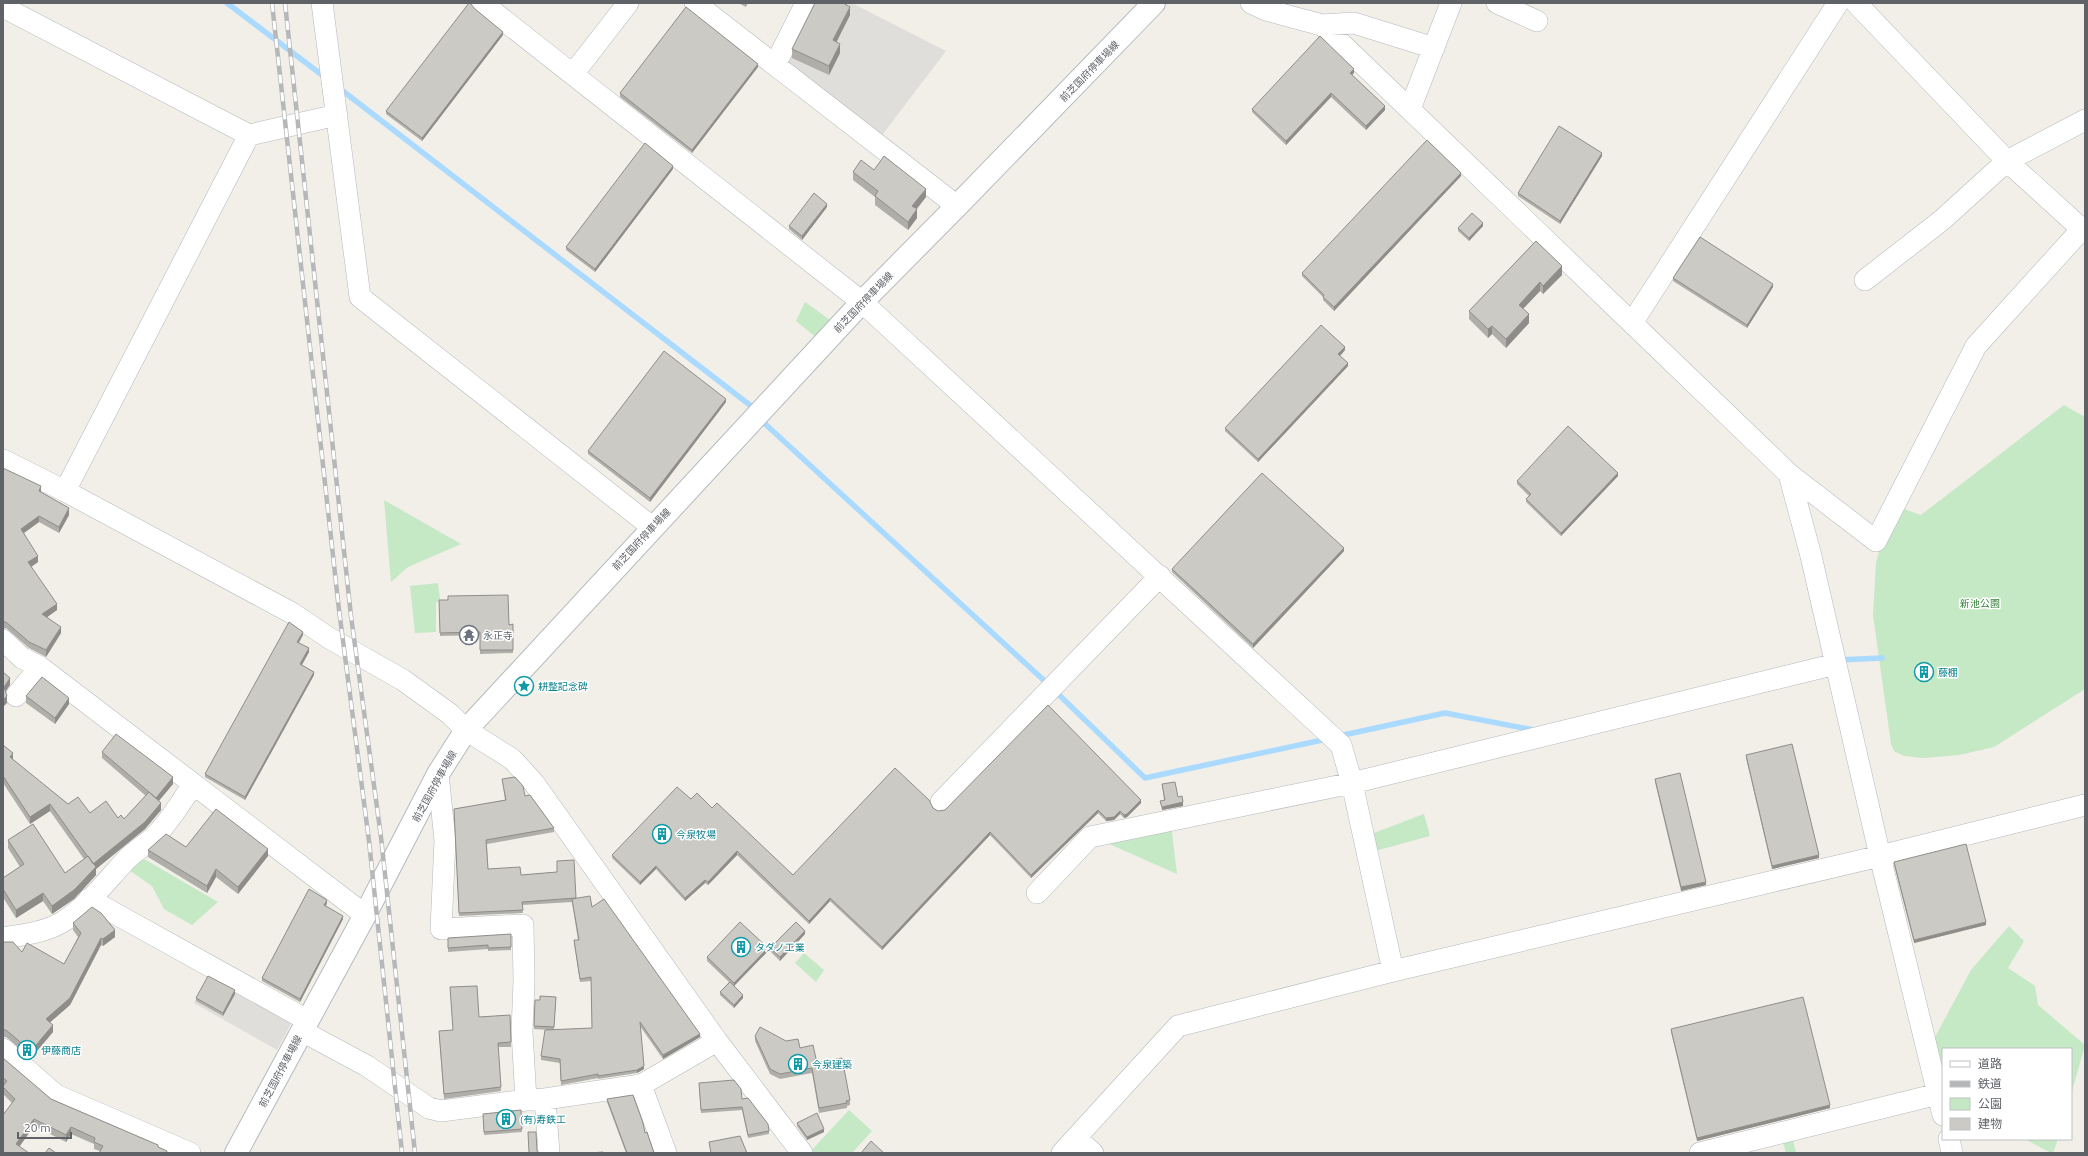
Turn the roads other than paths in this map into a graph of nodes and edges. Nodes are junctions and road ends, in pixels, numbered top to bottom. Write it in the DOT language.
graph roads {
  1 [pos="322,3"];
  2 [pos="482,3"];
  3 [pos="628,3"];
  4 [pos="695,3"];
  5 [pos="806,3"];
  6 [pos="1154,3"];
  7 [pos="1251,3"];
  8 [pos="1451,3"];
  9 [pos="1497,3"];
  10 [pos="1838,3"];
  11 [pos="1856,3"];
  12 [pos="3,7"];
  13 [pos="1537,20"];
  14 [pos="1322,25"];
  15 [pos="1434,48"];
  16 [pos="775,65"];
  17 [pos="574,74"];
  18 [pos="1410,109"];
  19 [pos="337,116"];
  20 [pos="2085,120"];
  21 [pos="250,135"];
  22 [pos="2008,161"];
  23 [pos="957,206"];
  24 [pos="2084,231"];
  25 [pos="1865,280"];
  26 [pos="862,302"];
  27 [pos="1632,322"];
  28 [pos="3,460"];
  29 [pos="1789,474"];
  30 [pos="65,491"];
  31 [pos="652,527"];
  32 [pos="1160,576"];
  33 [pos="3,640"];
  34 [pos="1836,664"];
  35 [pos="40,667"];
  36 [pos="16,696"];
  37 [pos="466,730"];
  38 [pos="438,774"];
  39 [pos="1352,783"];
  40 [pos="193,784"];
  41 [pos="941,802"];
  42 [pos="2085,805"];
  43 [pos="1880,856"];
  44 [pos="1037,893"];
  45 [pos="89,899"];
  46 [pos="365,915"];
  47 [pos="3,938"];
  48 [pos="1393,972"];
  49 [pos="304,1026"];
  50 [pos="717,1041"];
  51 [pos="3,1050"];
  52 [pos="641,1084"];
  53 [pos="1938,1094"];
  54 [pos="536,1100"];
  55 [pos="1942,1111"];
  56 [pos="1076,1138"];
  57 [pos="1949,1140"];
  58 [pos="190,1153"];
  59 [pos="236,1153"];
  60 [pos="549,1153"];
  61 [pos="666,1153"];
  62 [pos="802,1153"];
  63 [pos="1062,1153"];
  64 [pos="1093,1153"];
  65 [pos="1703,1153"];
  66 [pos="1952,1153"];
  1 -- 19 [label="street"];
  2 -- 17 [label="street"];
  3 -- 17 [label="street"];
  4 -- 16 [label="street"];
  5 -- 16 [label="street"];
  6 -- 23 [label="main road, 前芝国府停車場線"];
  7 -- 14 [label="street"];
  8 -- 15 [label="street"];
  9 -- 13 [label="street"];
  10 -- 27 [label="street"];
  11 -- 22 [label="street"];
  12 -- 21 [label="street"];
  14 -- 15 [label="street"];
  14 -- 18 [label="street"];
  15 -- 18 [label="street"];
  16 -- 23 [label="street"];
  17 -- 26 [label="street"];
  18 -- 27 [label="street"];
  19 -- 21 [label="street"];
  19 -- 31 [label="street"];
  20 -- 22 [label="street"];
  21 -- 30 [label="street"];
  22 -- 24 [label="street"];
  22 -- 25 [label="street"];
  23 -- 26 [label="main road, 前芝国府停車場線"];
  24 -- 29 [label="street"];
  26 -- 31 [label="main road, 前芝国府停車場線"];
  26 -- 32 [label="street"];
  27 -- 29 [label="street"];
  28 -- 30 [label="street"];
  29 -- 34 [label="street"];
  30 -- 37 [label="street"];
  31 -- 37 [label="main road, 前芝国府停車場線"];
  32 -- 39 [label="street"];
  32 -- 41 [label="street"];
  33 -- 35 [label="street"];
  34 -- 39 [label="street"];
  34 -- 43 [label="street"];
  35 -- 36 [label="street"];
  35 -- 40 [label="street"];
  37 -- 38 [label="main road, 前芝国府停車場線"];
  37 -- 50 [label="street"];
  38 -- 46 [label="main road, 前芝国府停車場線"];
  38 -- 54 [label="street"];
  39 -- 44 [label="street"];
  39 -- 48 [label="street"];
  40 -- 45 [label="street"];
  40 -- 46 [label="street"];
  42 -- 43 [label="street"];
  43 -- 48 [label="street"];
  43 -- 53 [label="street"];
  45 -- 47 [label="street"];
  45 -- 49 [label="street"];
  46 -- 49 [label="main road, 前芝国府停車場線"];
  48 -- 56 [label="street"];
  49 -- 54 [label="street"];
  49 -- 59 [label="main road, 前芝国府停車場線"];
  50 -- 52 [label="street"];
  50 -- 62 [label="street"];
  51 -- 58 [label="street"];
  52 -- 54 [label="street"];
  52 -- 61 [label="street"];
  53 -- 55 [label="street"];
  53 -- 65 [label="street"];
  54 -- 60 [label="street"];
  56 -- 63 [label="street"];
  56 -- 64 [label="street"];
  57 -- 66 [label="street"];
}
